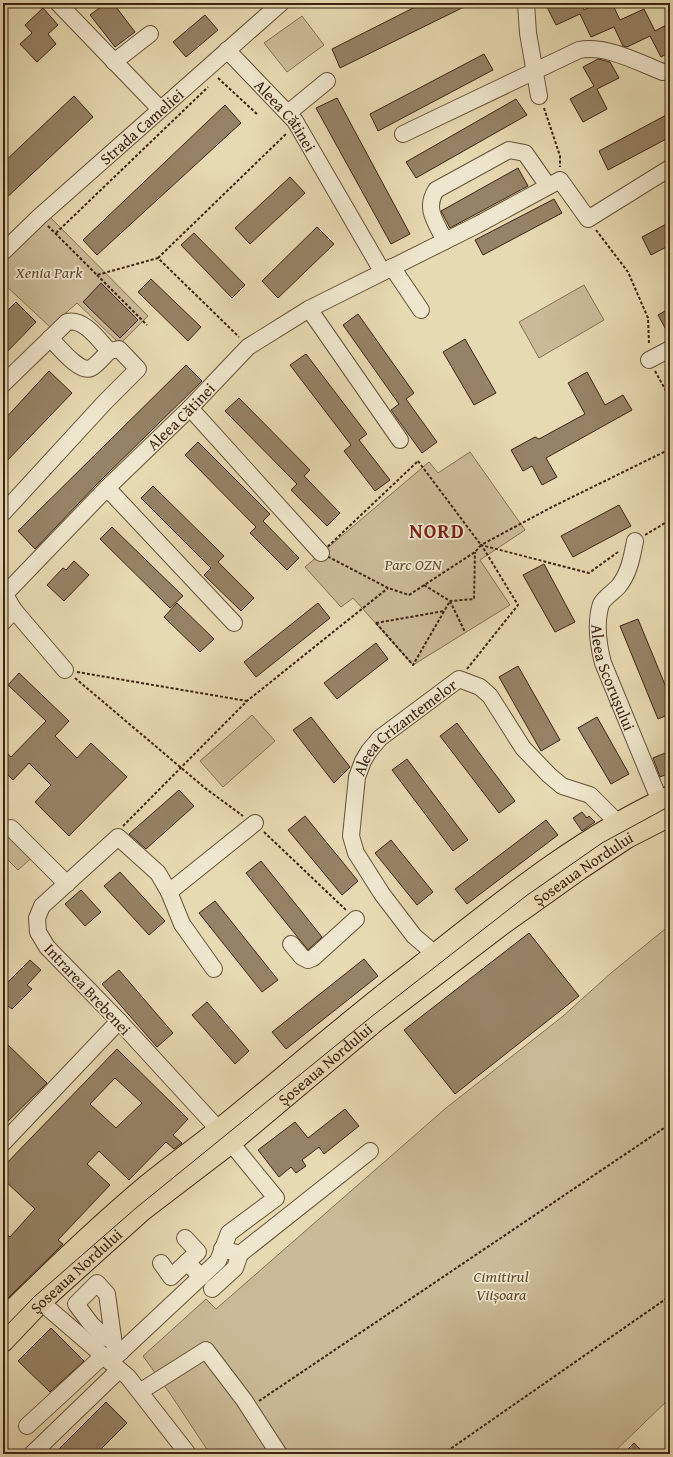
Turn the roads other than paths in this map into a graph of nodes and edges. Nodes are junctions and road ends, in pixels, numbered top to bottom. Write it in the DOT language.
graph roads {
  1 [pos="58,3"];
  2 [pos="281,3"];
  3 [pos="526,3"];
  4 [pos="150,34"];
  5 [pos="227,50"];
  6 [pos="114,62"];
  7 [pos="534,71"];
  8 [pos="664,72"];
  9 [pos="327,81"];
  10 [pos="539,96"];
  11 [pos="160,109"];
  12 [pos="292,118"];
  13 [pos="403,134"];
  14 [pos="670,168"];
  15 [pos="554,183"];
  16 [pos="445,241"];
  17 [pos="3,252"];
  18 [pos="387,269"];
  19 [pos="309,309"];
  20 [pos="420,310"];
  21 [pos="50,338"];
  22 [pos="670,349"];
  23 [pos="109,351"];
  24 [pos="649,360"];
  25 [pos="3,384"];
  26 [pos="190,408"];
  27 [pos="400,440"];
  28 [pos="108,488"];
  29 [pos="3,513"];
  30 [pos="635,541"];
  31 [pos="321,553"];
  32 [pos="4,593"];
  33 [pos="14,610"];
  34 [pos="3,622"];
  35 [pos="234,623"];
  36 [pos="65,670"];
  37 [pos="666,808"];
  38 [pos="255,823"];
  39 [pos="618,823"];
  40 [pos="11,828"];
  41 [pos="67,884"];
  42 [pos="169,892"];
  43 [pos="356,919"];
  44 [pos="292,944"];
  45 [pos="441,961"];
  46 [pos="214,969"];
  47 [pos="118,1021"];
  48 [pos="224,1137"];
  49 [pos="3,1143"];
  50 [pos="370,1151"];
  51 [pos="185,1238"];
  52 [pos="222,1249"];
  53 [pos="240,1254"];
  54 [pos="187,1262"];
  55 [pos="161,1263"];
  56 [pos="201,1277"];
  57 [pos="212,1289"];
  58 [pos="41,1302"];
  59 [pos="3,1319"];
  60 [pos="113,1336"];
  61 [pos="3,1342"];
  62 [pos="113,1360"];
  63 [pos="141,1391"];
  64 [pos="27,1426"];
  65 [pos="32,1454"];
  66 [pos="188,1454"];
  67 [pos="279,1454"];
  1 -- 6 [label="street"];
  2 -- 5 [label="street, Strada Cameliei"];
  3 -- 7 [label="street"];
  4 -- 6 [label="street"];
  5 -- 11 [label="street, Strada Cameliei"];
  5 -- 12 [label="street, Aleea Cătinei"];
  6 -- 11 [label="street"];
  7 -- 8 [label="street"];
  7 -- 10 [label="street"];
  7 -- 13 [label="street"];
  9 -- 12 [label="street"];
  11 -- 17 [label="street, Strada Cameliei"];
  12 -- 18 [label="street, Aleea Cătinei"];
  14 -- 15 [label="street"];
  15 -- 16 [label="street, Aleea Cătinei"];
  15 -- 16 [label="street"];
  16 -- 18 [label="street, Aleea Cătinei"];
  18 -- 19 [label="street, Aleea Cătinei"];
  18 -- 20 [label="street"];
  19 -- 26 [label="street, Aleea Cătinei"];
  19 -- 27 [label="street"];
  21 -- 23 [label="street"];
  21 -- 23 [label="street"];
  21 -- 25 [label="street"];
  22 -- 24 [label="street"];
  23 -- 29 [label="street"];
  26 -- 28 [label="street, Aleea Cătinei"];
  26 -- 31 [label="street"];
  28 -- 32 [label="street, Aleea Cătinei"];
  28 -- 35 [label="street"];
  30 -- 37 [label="street, Aleea Scorușului"];
  32 -- 33 [label="street"];
  33 -- 34 [label="street"];
  33 -- 36 [label="street"];
  37 -- 39 [label="main road, Șoseaua Nordului"];
  37 -- 45 [label="main road, Șoseaua Nordului"];
  38 -- 42 [label="street"];
  39 -- 45 [label="main road, Șoseaua Nordului"];
  39 -- 45 [label="street, Aleea Crizantemelor"];
  40 -- 41 [label="street"];
  41 -- 42 [label="street, Intrarea Brebenei"];
  41 -- 47 [label="street, Intrarea Brebenei"];
  42 -- 46 [label="street"];
  43 -- 44 [label="street"];
  45 -- 48 [label="main road, Șoseaua Nordului"];
  47 -- 48 [label="street, Intrarea Brebenei"];
  47 -- 49 [label="street"];
  48 -- 52 [label="street, Intrarea Brebenei"];
  48 -- 58 [label="main road, Șoseaua Nordului"];
  48 -- 59 [label="main road, Șoseaua Nordului"];
  50 -- 53 [label="street"];
  51 -- 54 [label="street"];
  52 -- 53 [label="street"];
  52 -- 56 [label="street"];
  53 -- 57 [label="street"];
  54 -- 55 [label="street"];
  54 -- 56 [label="street"];
  56 -- 62 [label="street"];
  58 -- 61 [label="main road, Șoseaua Nordului"];
  58 -- 62 [label="street"];
  60 -- 62 [label="street"];
  62 -- 63 [label="street"];
  62 -- 64 [label="street"];
  62 -- 65 [label="street"];
  63 -- 66 [label="street"];
  63 -- 67 [label="street"];
}
